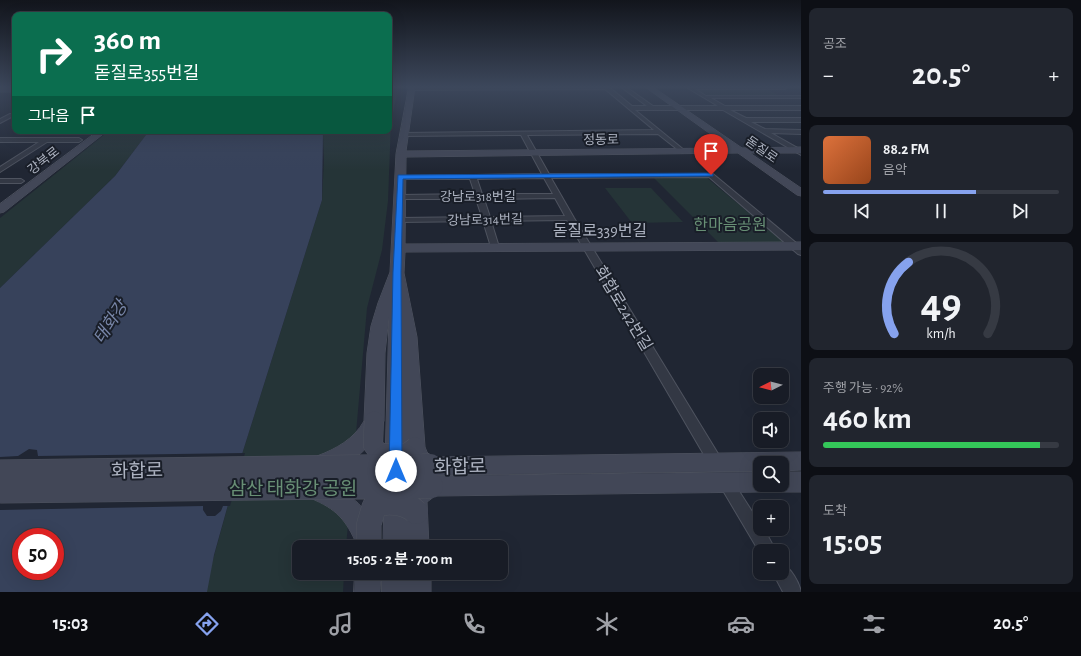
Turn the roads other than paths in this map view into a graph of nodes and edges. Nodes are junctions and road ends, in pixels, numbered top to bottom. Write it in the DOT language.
graph roads {
  1 [pos="12,115"];
  2 [pos="407,115"];
  3 [pos="639,115"];
  4 [pos="688,115"];
  5 [pos="734,115"];
  6 [pos="743,120"];
  7 [pos="801,120"];
  8 [pos="0,122"];
  9 [pos="659,132"];
  10 [pos="765,132"];
  11 [pos="801,132"];
  12 [pos="523,133"];
  13 [pos="99,134"];
  14 [pos="403,134"];
  15 [pos="0,140"];
  16 [pos="46,140"];
  17 [pos="79,140"];
  18 [pos="682,151"];
  19 [pos="740,151"];
  20 [pos="800,151"];
  21 [pos="535,152"];
  22 [pos="401,154"];
  23 [pos="0,170"];
  24 [pos="473,176"];
  25 [pos="547,176"];
  26 [pos="400,177"];
  27 [pos="0,181"];
  28 [pos="21,181"];
  29 [pos="801,193"];
  30 [pos="480,196"];
  31 [pos="557,196"];
  32 [pos="400,197"];
  33 [pos="0,210"];
  34 [pos="570,218"];
  35 [pos="487,219"];
  36 [pos="399,220"];
  37 [pos="495,247"];
  38 [pos="587,247"];
  39 [pos="399,248"];
  40 [pos="799,248"];
  41 [pos="397,272"];
  42 [pos="374,421"];
  43 [pos="415,447"];
  44 [pos="801,461"];
  45 [pos="715,462"];
  46 [pos="0,472"];
  47 [pos="430,476"];
  48 [pos="303,478"];
  49 [pos="725,482"];
  50 [pos="753,482"];
  51 [pos="789,482"];
  52 [pos="801,482"];
  53 [pos="0,491"];
  54 [pos="416,512"];
  55 [pos="367,540"];
  56 [pos="369,540"];
  57 [pos="395,540"];
  58 [pos="417,540"];
  59 [pos="764,544"];
  60 [pos="368,580"];
  61 [pos="395,580"];
  62 [pos="418,580"];
  63 [pos="786,580"];
  64 [pos="367,592"];
  65 [pos="394,592"];
  66 [pos="418,592"];
  67 [pos="793,592"];
  1 -- 8 [label="street"];
  2 -- 14 [label="main road"];
  3 -- 9 [label="street"];
  4 -- 19 [label="main road, 돋질로"];
  5 -- 6 [label="street"];
  6 -- 7 [label="street"];
  6 -- 10 [label="street"];
  9 -- 12 [label="street"];
  9 -- 18 [label="street"];
  10 -- 11 [label="street"];
  10 -- 20 [label="street"];
  12 -- 14 [label="street"];
  12 -- 21 [label="street, 화합로242번길"];
  13 -- 33 [label="main road, 강북로"];
  14 -- 22 [label="main road"];
  15 -- 16 [label="street"];
  16 -- 17 [label="street"];
  16 -- 23 [label="street"];
  18 -- 19 [label="main road, 정동로"];
  18 -- 21 [label="main road, 정동로"];
  19 -- 20 [label="main road, 정동로"];
  19 -- 29 [label="main road, 돋질로"];
  21 -- 22 [label="main road, 정동로"];
  21 -- 25 [label="street, 화합로242번길"];
  22 -- 26 [label="main road"];
  24 -- 25 [label="street"];
  24 -- 26 [label="street"];
  24 -- 30 [label="street"];
  25 -- 31 [label="street, 화합로242번길"];
  25 -- 40 [label="street"];
  26 -- 32 [label="main road"];
  27 -- 28 [label="street"];
  30 -- 31 [label="street, 강남로318번길"];
  30 -- 32 [label="street, 강남로318번길"];
  30 -- 35 [label="street"];
  31 -- 34 [label="street, 화합로242번길"];
  32 -- 36 [label="main road"];
  34 -- 35 [label="street, 강남로314번길"];
  34 -- 38 [label="street, 화합로242번길"];
  35 -- 36 [label="street, 강남로314번길"];
  35 -- 37 [label="street"];
  36 -- 39 [label="main road"];
  37 -- 38 [label="main road, 돋질로339번길"];
  37 -- 39 [label="main road, 돋질로339번길"];
  38 -- 40 [label="main road, 돋질로339번길"];
  38 -- 45 [label="street, 화합로242번길"];
  39 -- 41 [label="main road"];
  41 -- 42 [label="main road"];
  41 -- 43 [label="main road"];
  41 -- 57 [label="main road"];
  42 -- 43 [label="main road, bridge"];
  42 -- 48 [label="main road, bridge"];
  43 -- 47 [label="main road, bridge"];
  44 -- 45 [label="main road, 화합로"];
  45 -- 47 [label="main road, 화합로"];
  46 -- 48 [label="main road, 화합로, bridge"];
  47 -- 48 [label="main road, 화합로, bridge"];
  47 -- 49 [label="main road, 화합로"];
  47 -- 54 [label="main road"];
  48 -- 53 [label="main road, 화합로, bridge"];
  48 -- 55 [label="main road, bridge"];
  49 -- 50 [label="main road, 화합로"];
  49 -- 59 [label="street"];
  51 -- 52 [label="main road"];
  54 -- 56 [label="main road, bridge"];
  54 -- 58 [label="main road"];
  60 -- 64 [label="main road"];
  61 -- 65 [label="main road"];
  62 -- 66 [label="main road"];
  63 -- 67 [label="street"];
}
